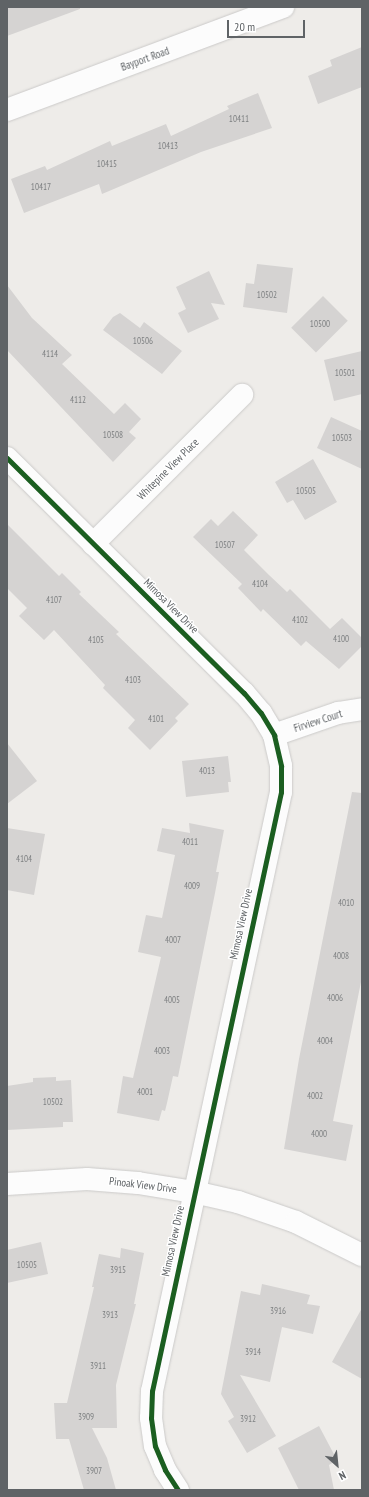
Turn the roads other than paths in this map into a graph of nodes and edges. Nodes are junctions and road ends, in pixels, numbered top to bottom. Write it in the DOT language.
graph roads {
  1 [pos="283,7"];
  2 [pos="7,110"];
  3 [pos="242,395"];
  4 [pos="7,458"];
  5 [pos="93,544"];
  6 [pos="362,709"];
  7 [pos="274,735"];
  8 [pos="7,1184"];
  9 [pos="194,1192"];
  10 [pos="362,1255"];
  11 [pos="178,1490"];
  1 -- 2 [label="street, Bayport Road"];
  3 -- 5 [label="street, Whitepine View Place"];
  4 -- 5 [label="street, Mimosa View Drive"];
  5 -- 7 [label="street, Mimosa View Drive"];
  6 -- 7 [label="street, Firview Court"];
  7 -- 9 [label="street, Mimosa View Drive"];
  8 -- 9 [label="street, Pinoak View Drive"];
  9 -- 10 [label="street, Pinoak View Drive"];
  9 -- 11 [label="street, Mimosa View Drive"];
}
